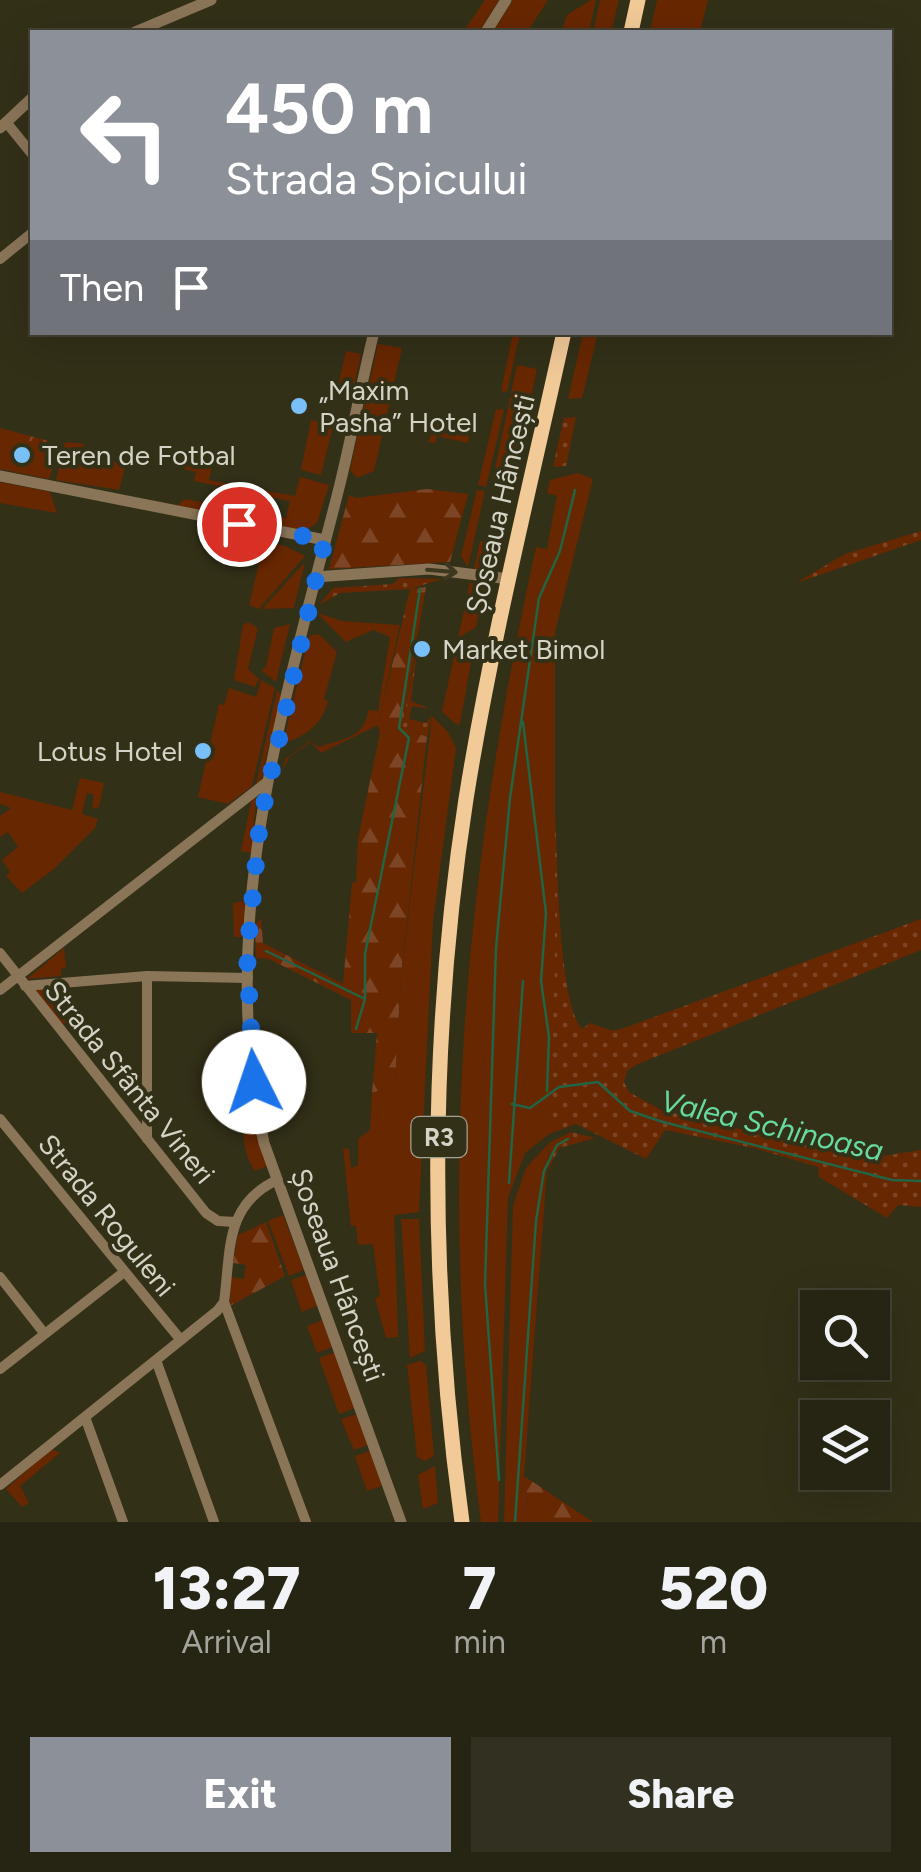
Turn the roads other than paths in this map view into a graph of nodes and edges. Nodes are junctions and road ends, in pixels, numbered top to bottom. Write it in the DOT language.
graph roads {
  1 [pos="506,0"];
  2 [pos="638,0"];
  3 [pos="207,1"];
  4 [pos="140,30"];
  5 [pos="487,30"];
  6 [pos="631,30"];
  7 [pos="30,100"];
  8 [pos="3,125"];
  9 [pos="30,152"];
  10 [pos="30,234"];
  11 [pos="0,259"];
  12 [pos="373,335"];
  13 [pos="563,335"];
  14 [pos="0,476"];
  15 [pos="325,540"];
  16 [pos="315,577"];
  17 [pos="509,579"];
  18 [pos="268,782"];
  19 [pos="0,953"];
  20 [pos="147,976"];
  21 [pos="248,978"];
  22 [pos="21,981"];
  23 [pos="0,990"];
  24 [pos="0,1119"];
  25 [pos="147,1138"];
  26 [pos="277,1180"];
  27 [pos="235,1222"];
  28 [pos="124,1272"];
  29 [pos="0,1277"];
  30 [pos="224,1302"];
  31 [pos="44,1333"];
  32 [pos="180,1339"];
  33 [pos="156,1360"];
  34 [pos="0,1369"];
  35 [pos="85,1417"];
  36 [pos="0,1485"];
  37 [pos="123,1522"];
  38 [pos="214,1522"];
  39 [pos="306,1522"];
  40 [pos="401,1522"];
  41 [pos="462,1522"];
  1 -- 5 [label="street"];
  2 -- 6 [label="highway"];
  3 -- 4 [label="street"];
  7 -- 8 [label="street"];
  8 -- 9 [label="street"];
  10 -- 11 [label="street"];
  12 -- 15 [label="street, Șoseaua Hâncești"];
  13 -- 17 [label="highway, Șoseaua Hâncești / R3"];
  14 -- 15 [label="street"];
  15 -- 16 [label="street, Șoseaua Hâncești"];
  16 -- 17 [label="street, one-way"];
  16 -- 18 [label="street, Șoseaua Hâncești"];
  17 -- 41 [label="highway, Șoseaua Hâncești / R3"];
  18 -- 21 [label="street, Șoseaua Hâncești"];
  18 -- 22 [label="street"];
  19 -- 22 [label="street, Strada Sfânta Vineri"];
  20 -- 21 [label="street"];
  20 -- 22 [label="street"];
  20 -- 25 [label="street"];
  21 -- 26 [label="street, Șoseaua Hâncești"];
  22 -- 23 [label="street"];
  22 -- 25 [label="street, Strada Sfânta Vineri"];
  24 -- 28 [label="street, Strada Roguleni"];
  25 -- 27 [label="street, Strada Sfânta Vineri"];
  26 -- 27 [label="street"];
  26 -- 40 [label="street, Șoseaua Hâncești"];
  27 -- 30 [label="street"];
  28 -- 31 [label="street"];
  28 -- 32 [label="street, Strada Roguleni"];
  29 -- 31 [label="street"];
  30 -- 32 [label="street"];
  30 -- 39 [label="street"];
  31 -- 34 [label="street"];
  32 -- 33 [label="street"];
  33 -- 35 [label="street"];
  33 -- 38 [label="street"];
  35 -- 36 [label="street"];
  35 -- 37 [label="street"];
}
